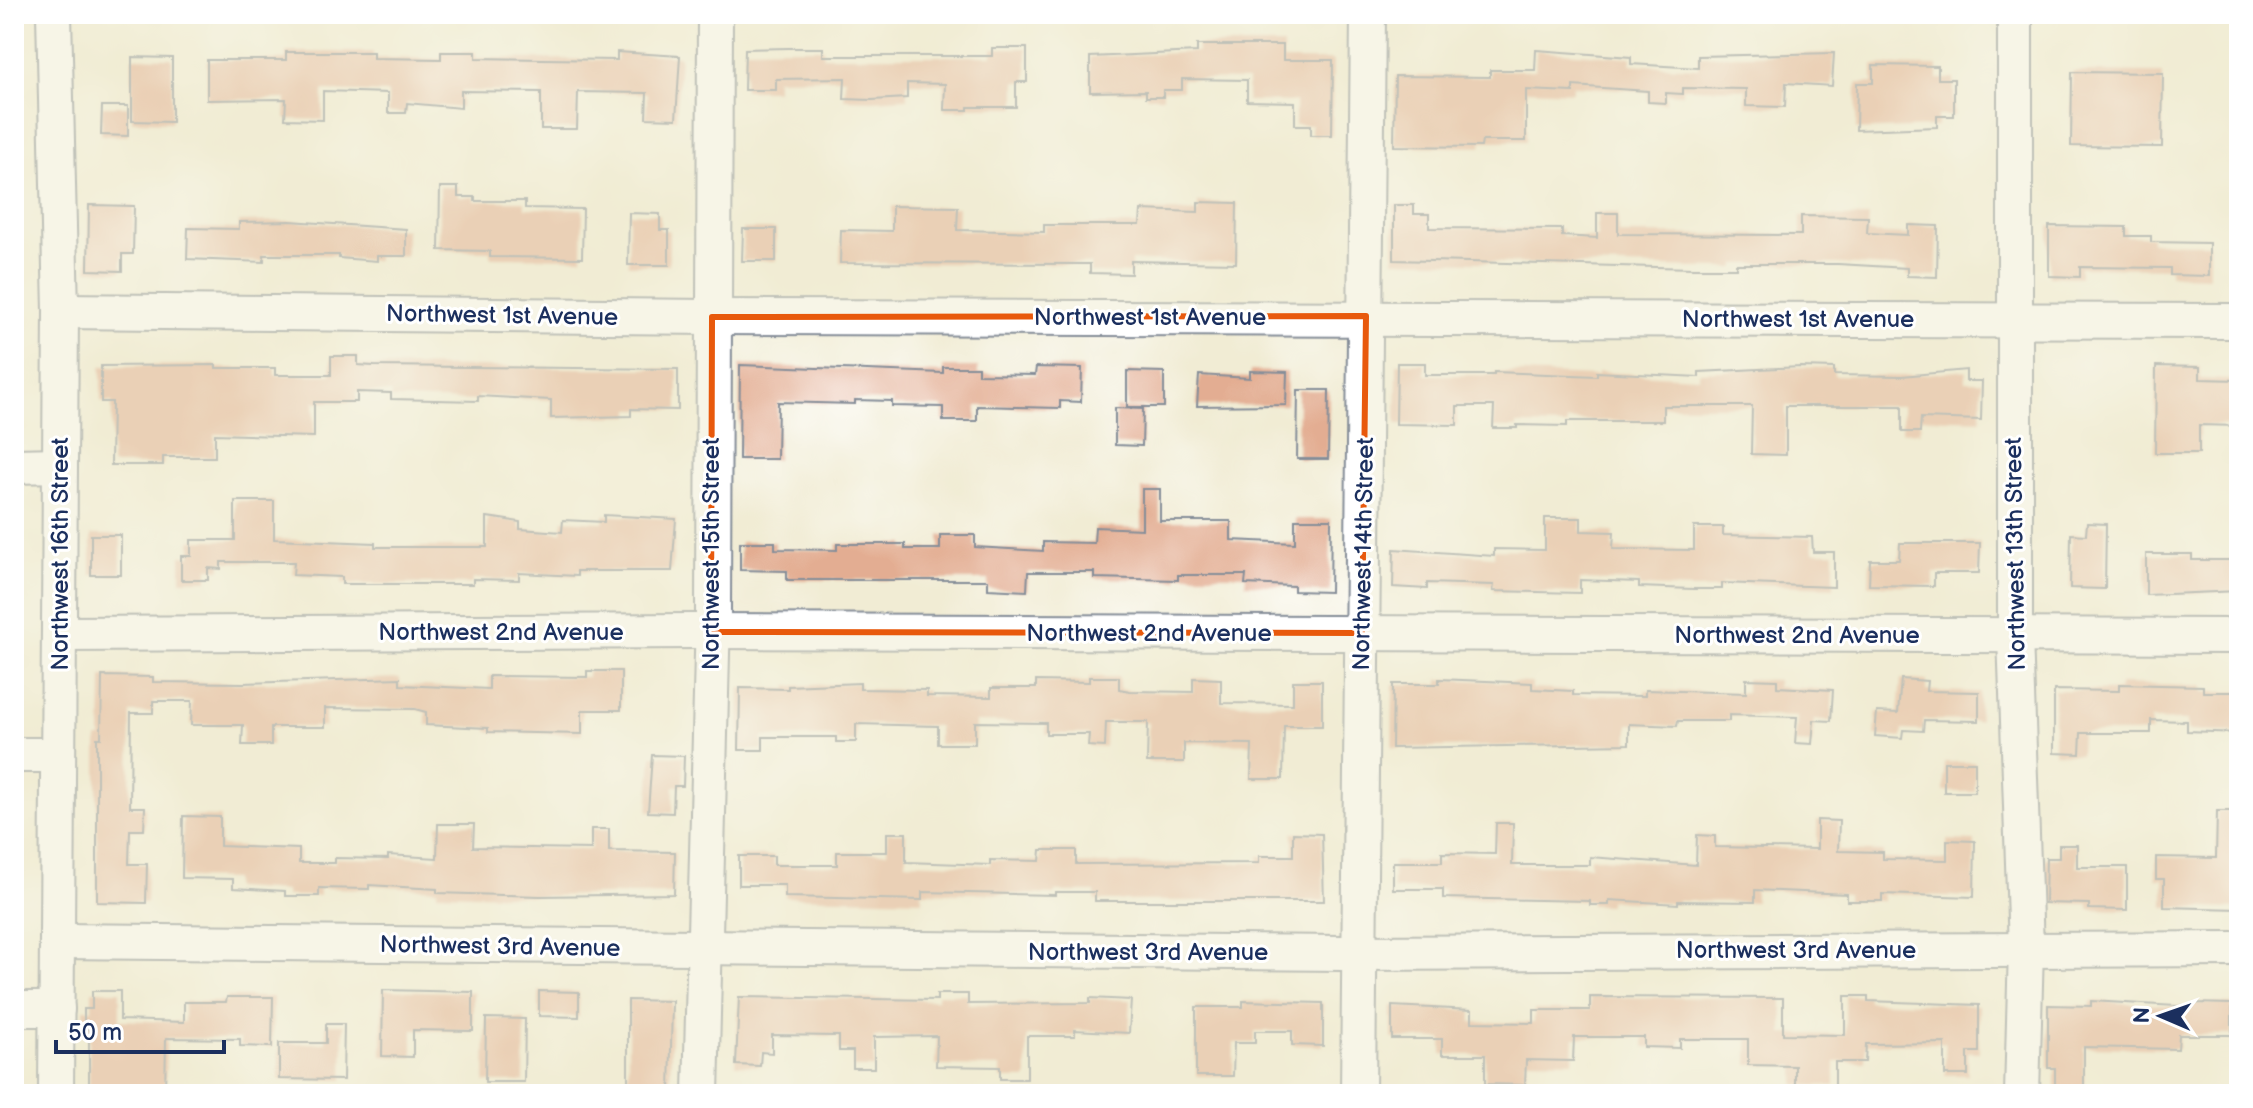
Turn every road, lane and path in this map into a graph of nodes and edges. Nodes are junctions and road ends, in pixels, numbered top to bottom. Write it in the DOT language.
graph roads {
  1 [pos="54,14"];
  2 [pos="715,14"];
  3 [pos="1368,14"];
  4 [pos="2015,14"];
  5 [pos="61,311"];
  6 [pos="1366,316"];
  7 [pos="712,317"];
  8 [pos="2013,321"];
  9 [pos="2239,321"];
  10 [pos="59,465"];
  11 [pos="14,466"];
  12 [pos="711,632"];
  13 [pos="1362,633"];
  14 [pos="60,634"];
  15 [pos="2015,636"];
  16 [pos="2239,636"];
  17 [pos="14,755"];
  18 [pos="58,755"];
  19 [pos="57,941"];
  20 [pos="704,948"];
  21 [pos="2026,948"];
  22 [pos="2239,949"];
  23 [pos="1360,953"];
  24 [pos="14,1009"];
  25 [pos="57,1009"];
  26 [pos="56,1094"];
  27 [pos="701,1094"];
  28 [pos="1358,1094"];
  29 [pos="2022,1094"];
  1 -- 5 [label="street, Northwest 16th Street"];
  2 -- 7 [label="street, Northwest 15th Street"];
  3 -- 6 [label="street, Northwest 14th Street"];
  4 -- 8 [label="street, Northwest 13th Street"];
  5 -- 7 [label="street, Northwest 1st Avenue"];
  5 -- 10 [label="street, Northwest 16th Street"];
  6 -- 7 [label="street, Northwest 1st Avenue"];
  6 -- 8 [label="street, Northwest 1st Avenue"];
  6 -- 13 [label="street, Northwest 14th Street"];
  7 -- 12 [label="street, Northwest 15th Street"];
  8 -- 9 [label="street, Northwest 1st Avenue"];
  8 -- 15 [label="street, Northwest 13th Street"];
  10 -- 11 [label="street"];
  10 -- 14 [label="street, Northwest 16th Street"];
  12 -- 13 [label="street, Northwest 2nd Avenue"];
  12 -- 14 [label="street, Northwest 2nd Avenue"];
  12 -- 20 [label="street, Northwest 15th Street"];
  13 -- 15 [label="street, Northwest 2nd Avenue"];
  13 -- 23 [label="street, Northwest 14th Street"];
  14 -- 18 [label="street, Northwest 16th Street"];
  15 -- 16 [label="street, Northwest 2nd Avenue"];
  15 -- 21 [label="street, Northwest 13th Street"];
  17 -- 18 [label="street"];
  18 -- 19 [label="street, Northwest 16th Street"];
  19 -- 20 [label="street, Northwest 3rd Avenue"];
  19 -- 25 [label="street, Northwest 16th Street"];
  20 -- 23 [label="street, Northwest 3rd Avenue"];
  20 -- 27 [label="street, Northwest 15th Street"];
  21 -- 22 [label="street, Northwest 3rd Avenue"];
  21 -- 23 [label="street, Northwest 3rd Avenue"];
  21 -- 29 [label="street, Northwest 13th Street"];
  23 -- 28 [label="street, Northwest 14th Street"];
  24 -- 25 [label="street"];
  25 -- 26 [label="street, Northwest 16th Street"];
}
